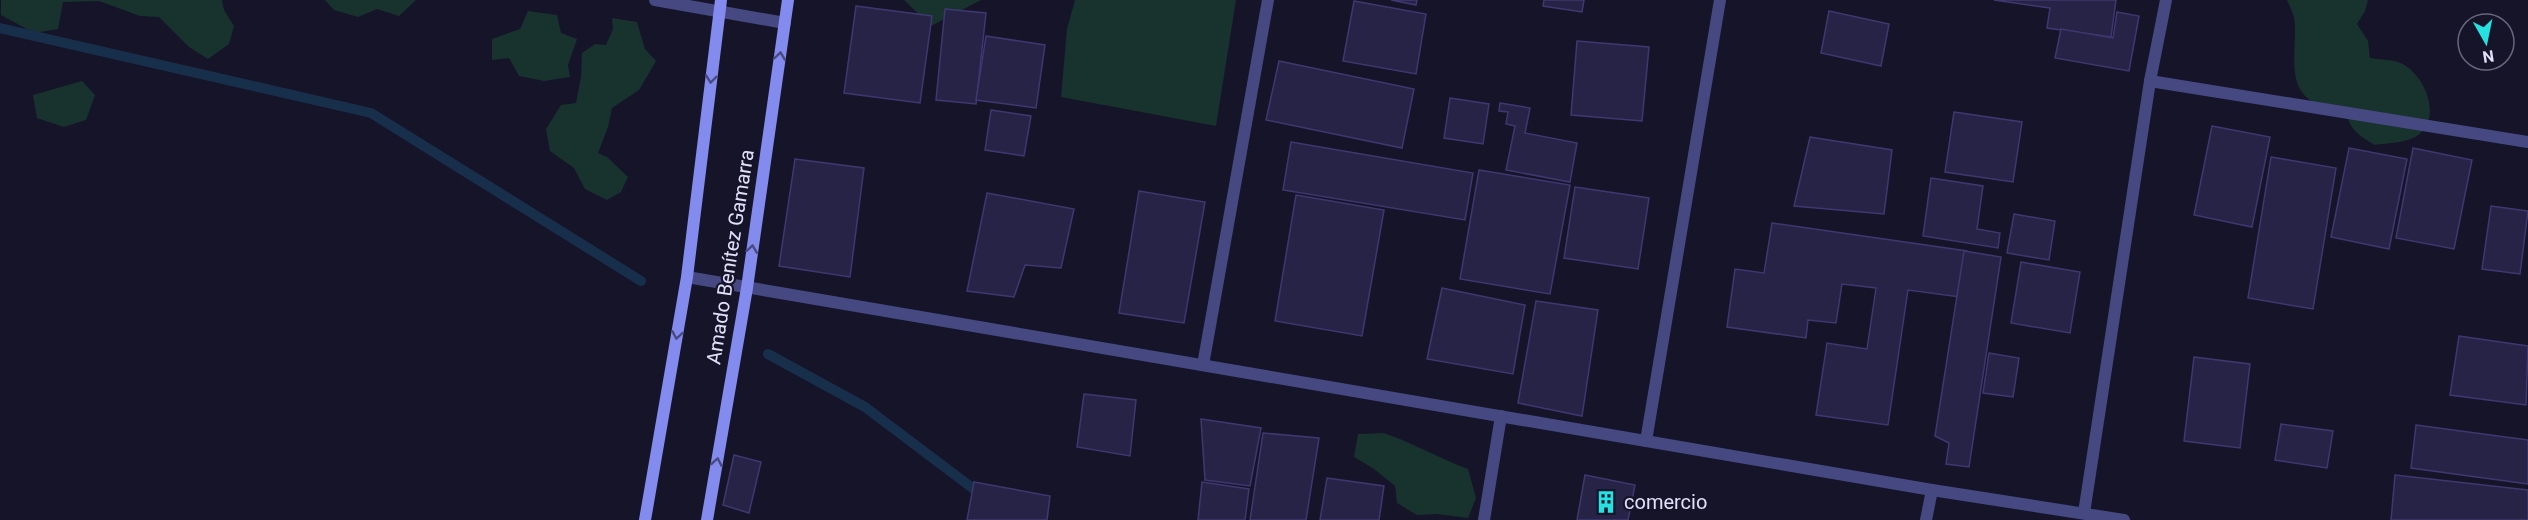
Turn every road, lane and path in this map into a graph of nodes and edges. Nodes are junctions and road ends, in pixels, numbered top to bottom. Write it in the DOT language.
graph roads {
  1 [pos="655,0"];
  2 [pos="788,0"];
  3 [pos="1268,0"];
  4 [pos="1720,0"];
  5 [pos="2166,0"];
  6 [pos="720,5"];
  7 [pos="785,23"];
  8 [pos="2150,81"];
  9 [pos="2528,142"];
  10 [pos="687,277"];
  11 [pos="747,288"];
  12 [pos="1203,365"];
  13 [pos="1501,416"];
  14 [pos="1646,441"];
  15 [pos="1932,490"];
  16 [pos="2084,513"];
  17 [pos="645,520"];
  18 [pos="707,520"];
  19 [pos="1484,520"];
  20 [pos="1926,520"];
  21 [pos="2124,520"];
  1 -- 6 [label="street"];
  2 -- 7 [label="main road, Amado Benítez Gamarra"];
  3 -- 12 [label="street"];
  4 -- 14 [label="street"];
  5 -- 8 [label="street"];
  6 -- 7 [label="street"];
  6 -- 10 [label="main road, Amado Benítez Gamarra, one-way"];
  11 -- 7 [label="main road, Amado Benítez Gamarra, one-way"];
  8 -- 9 [label="street"];
  8 -- 16 [label="street"];
  10 -- 11 [label="street"];
  10 -- 17 [label="main road, Amado Benítez Gamarra, one-way"];
  11 -- 12 [label="street"];
  18 -- 11 [label="main road, Amado Benítez Gamarra, one-way"];
  12 -- 13 [label="street"];
  13 -- 14 [label="street"];
  13 -- 19 [label="street"];
  14 -- 15 [label="street"];
  15 -- 16 [label="street"];
  15 -- 20 [label="street"];
  16 -- 21 [label="street"];
}
